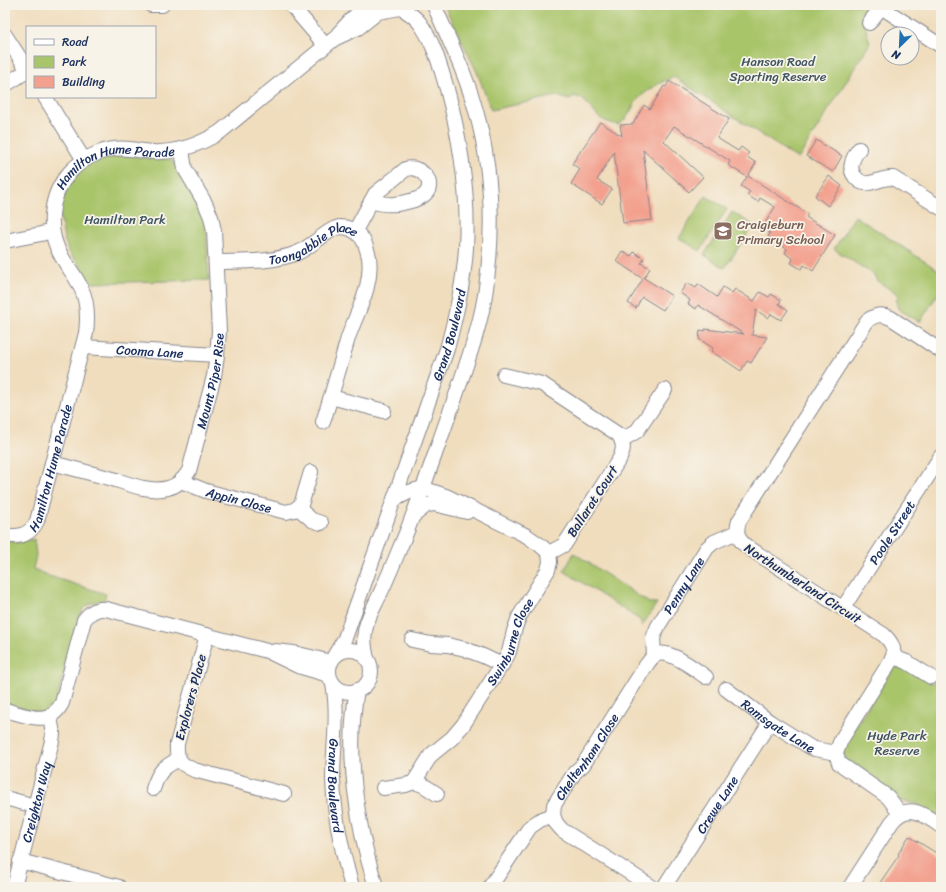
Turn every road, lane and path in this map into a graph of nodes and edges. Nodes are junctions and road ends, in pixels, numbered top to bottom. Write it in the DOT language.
graph roads {
  1 [pos="151,5"];
  2 [pos="162,5"];
  3 [pos="291,5"];
  4 [pos="366,5"];
  5 [pos="420,5"];
  6 [pos="434,5"];
  7 [pos="882,6"];
  8 [pos="399,7"];
  9 [pos="869,23"];
  10 [pos="5,35"];
  11 [pos="329,42"];
  12 [pos="941,46"];
  13 [pos="26,68"];
  14 [pos="26,71"];
  15 [pos="5,86"];
  16 [pos="46,98"];
  17 [pos="859,148"];
  18 [pos="182,150"];
  19 [pos="84,160"];
  20 [pos="371,201"];
  21 [pos="941,208"];
  22 [pos="52,231"];
  23 [pos="355,231"];
  24 [pos="5,241"];
  25 [pos="216,262"];
  26 [pos="83,347"];
  27 [pos="941,350"];
  28 [pos="217,356"];
  29 [pos="504,375"];
  30 [pos="665,390"];
  31 [pos="331,397"];
  32 [pos="384,411"];
  33 [pos="323,422"];
  34 [pos="622,440"];
  35 [pos="941,456"];
  36 [pos="52,463"];
  37 [pos="311,472"];
  38 [pos="181,481"];
  39 [pos="423,488"];
  40 [pos="395,498"];
  41 [pos="298,508"];
  42 [pos="486,516"];
  43 [pos="412,518"];
  44 [pos="321,523"];
  45 [pos="737,532"];
  46 [pos="5,534"];
  47 [pos="549,554"];
  48 [pos="843,608"];
  49 [pos="207,635"];
  50 [pos="412,640"];
  51 [pos="654,656"];
  52 [pos="892,657"];
  53 [pos="367,660"];
  54 [pos="502,665"];
  55 [pos="332,669"];
  56 [pos="706,677"];
  57 [pos="931,677"];
  58 [pos="726,689"];
  59 [pos="358,690"];
  60 [pos="5,710"];
  61 [pos="50,717"];
  62 [pos="770,722"];
  63 [pos="836,753"];
  64 [pos="179,759"];
  65 [pos="414,782"];
  66 [pos="383,788"];
  67 [pos="153,789"];
  68 [pos="284,794"];
  69 [pos="436,794"];
  70 [pos="5,798"];
  71 [pos="35,806"];
  72 [pos="900,813"];
  73 [pos="553,815"];
  74 [pos="941,826"];
  75 [pos="20,861"];
  76 [pos="14,887"];
  77 [pos="119,887"];
  78 [pos="352,887"];
  79 [pos="376,887"];
  80 [pos="490,887"];
  81 [pos="652,887"];
  82 [pos="664,887"];
  83 [pos="850,887"];
  1 -- 2 [label="street"];
  3 -- 11 [label="street"];
  4 -- 11 [label="street, Hamilton Hume Parade"];
  5 -- 8 [label="street, Hamilton Hume Parade"];
  6 -- 39 [label="street, Grand Boulevard"];
  7 -- 9 [label="street"];
  7 -- 12 [label="street"];
  8 -- 11 [label="street, Hamilton Hume Parade"];
  8 -- 40 [label="street, Grand Boulevard"];
  10 -- 13 [label="street"];
  11 -- 18 [label="street, Hamilton Hume Parade"];
  14 -- 15 [label="street"];
  16 -- 19 [label="street"];
  17 -- 21 [label="street"];
  18 -- 19 [label="street, Hamilton Hume Parade"];
  18 -- 25 [label="street, Mount Piper Rise"];
  19 -- 22 [label="street, Hamilton Hume Parade"];
  20 -- 23 [label="street"];
  22 -- 24 [label="street"];
  22 -- 26 [label="street, Hamilton Hume Parade"];
  23 -- 25 [label="street, Toongabbie Place"];
  23 -- 31 [label="street, Toongabbie Place"];
  25 -- 28 [label="street, Mount Piper Rise"];
  26 -- 28 [label="street, Cooma Lane"];
  26 -- 36 [label="street, Hamilton Hume Parade"];
  27 -- 45 [label="street, Northumberland Circuit"];
  28 -- 38 [label="street, Mount Piper Rise"];
  29 -- 34 [label="street"];
  30 -- 34 [label="street"];
  31 -- 32 [label="street"];
  31 -- 33 [label="street, Toongabbie Place"];
  34 -- 47 [label="street, Ballarat Court"];
  35 -- 48 [label="street, Poole Street"];
  36 -- 38 [label="street"];
  36 -- 46 [label="street, Hamilton Hume Parade"];
  37 -- 41 [label="street"];
  38 -- 41 [label="street, Appin Close"];
  39 -- 40 [label="street"];
  39 -- 42 [label="street"];
  39 -- 43 [label="street, Grand Boulevard"];
  40 -- 55 [label="street, Grand Boulevard"];
  41 -- 44 [label="street"];
  42 -- 43 [label="street"];
  42 -- 47 [label="street"];
  43 -- 53 [label="street, Grand Boulevard"];
  45 -- 48 [label="street, Northumberland Circuit"];
  45 -- 51 [label="street, Penny Lane"];
  47 -- 54 [label="street, Swinburne Close"];
  48 -- 52 [label="street, Northumberland Circuit"];
  49 -- 55 [label="street"];
  49 -- 61 [label="street"];
  49 -- 64 [label="street, Explorers Place"];
  50 -- 54 [label="street"];
  51 -- 56 [label="street"];
  51 -- 73 [label="street, Cheltenham Close"];
  52 -- 57 [label="street"];
  52 -- 63 [label="street"];
  53 -- 55 [label="street"];
  53 -- 59 [label="street"];
  54 -- 65 [label="street, Swinburne Close"];
  55 -- 59 [label="street"];
  55 -- 78 [label="street, Grand Boulevard"];
  58 -- 62 [label="street, Ramsgate Lane"];
  59 -- 79 [label="street, Grand Boulevard"];
  60 -- 61 [label="street"];
  61 -- 71 [label="street, Creighton Way"];
  62 -- 63 [label="street, Ramsgate Lane"];
  62 -- 82 [label="street, Crewe Lane"];
  63 -- 72 [label="street"];
  64 -- 67 [label="street, Explorers Place"];
  64 -- 68 [label="street, Explorers Place"];
  65 -- 66 [label="street"];
  65 -- 69 [label="street"];
  70 -- 71 [label="street"];
  71 -- 75 [label="street, Creighton Way"];
  72 -- 74 [label="street"];
  72 -- 83 [label="street"];
  73 -- 80 [label="street"];
  73 -- 81 [label="street, Cheltenham Close"];
  75 -- 76 [label="street, Creighton Way"];
  75 -- 77 [label="street"];
}
